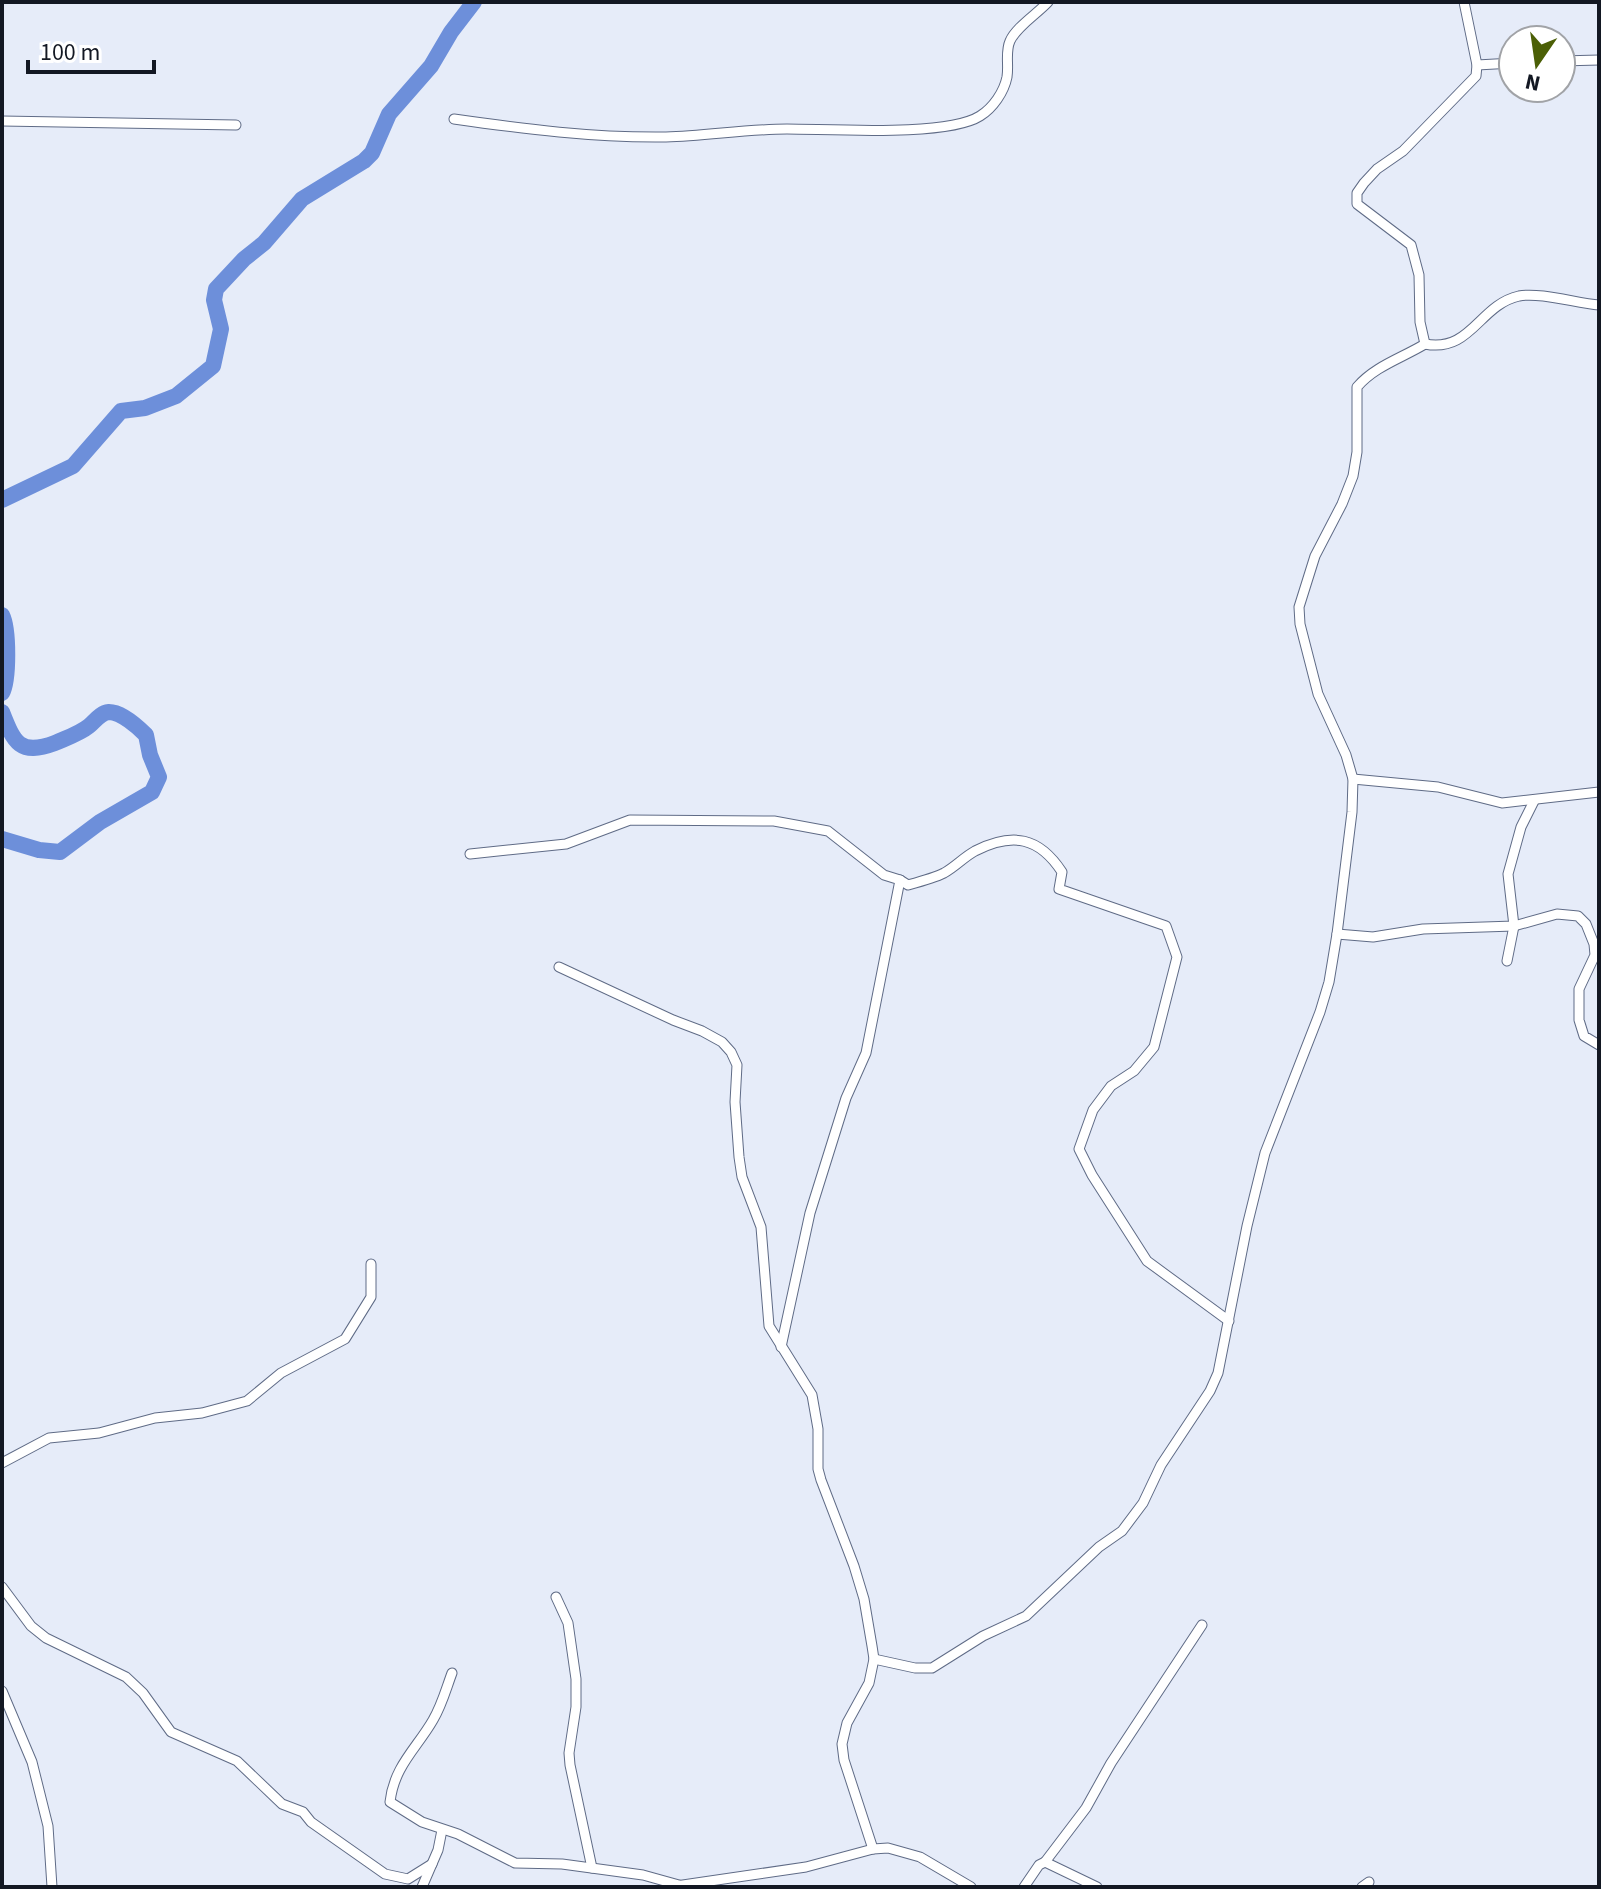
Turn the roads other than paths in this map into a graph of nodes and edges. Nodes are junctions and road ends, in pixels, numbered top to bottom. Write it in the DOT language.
graph roads {
  1 [pos="1048,2"];
  2 [pos="1464,2"];
  3 [pos="1599,60"];
  4 [pos="1577,61"];
  5 [pos="1497,64"];
  6 [pos="1477,65"];
  7 [pos="454,119"];
  8 [pos="2,121"];
  9 [pos="236,125"];
  10 [pos="1599,305"];
  11 [pos="1425,344"];
  12 [pos="1353,779"];
  13 [pos="1599,792"];
  14 [pos="1534,801"];
  15 [pos="470,854"];
  16 [pos="900,880"];
  17 [pos="1514,926"];
  18 [pos="1337,934"];
  19 [pos="1507,961"];
  20 [pos="559,967"];
  21 [pos="1599,1045"];
  22 [pos="371,1264"];
  23 [pos="1229,1321"];
  24 [pos="781,1347"];
  25 [pos="2,1463"];
  26 [pos="2,1587"];
  27 [pos="556,1597"];
  28 [pos="1202,1625"];
  29 [pos="874,1659"];
  30 [pos="452,1673"];
  31 [pos="2,1691"];
  32 [pos="442,1830"];
  33 [pos="873,1849"];
  34 [pos="1045,1862"];
  35 [pos="432,1864"];
  36 [pos="592,1868"];
  37 [pos="725,1884"];
  38 [pos="677,1886"];
  39 [pos="52,1887"];
  40 [pos="422,1887"];
  41 [pos="971,1887"];
  42 [pos="1024,1887"];
  43 [pos="1097,1887"];
  1 -- 7 [label="street"];
  2 -- 6 [label="street"];
  3 -- 4 [label="street"];
  5 -- 6 [label="street"];
  6 -- 11 [label="street"];
  8 -- 9 [label="street"];
  10 -- 11 [label="street"];
  11 -- 12 [label="street"];
  12 -- 14 [label="street"];
  12 -- 18 [label="street"];
  13 -- 14 [label="street"];
  14 -- 17 [label="street"];
  15 -- 16 [label="street"];
  16 -- 23 [label="street"];
  16 -- 24 [label="street"];
  17 -- 18 [label="street"];
  17 -- 19 [label="street"];
  17 -- 21 [label="street"];
  18 -- 23 [label="street"];
  20 -- 24 [label="street"];
  22 -- 25 [label="street"];
  23 -- 29 [label="street"];
  24 -- 29 [label="street"];
  26 -- 35 [label="street"];
  27 -- 36 [label="street"];
  28 -- 34 [label="street"];
  29 -- 33 [label="street"];
  30 -- 32 [label="street"];
  31 -- 39 [label="street"];
  32 -- 35 [label="street"];
  32 -- 36 [label="street"];
  33 -- 37 [label="street"];
  33 -- 41 [label="street"];
  34 -- 42 [label="street"];
  34 -- 43 [label="street"];
  35 -- 40 [label="street"];
  36 -- 38 [label="street"];
  37 -- 38 [label="street"];
}
